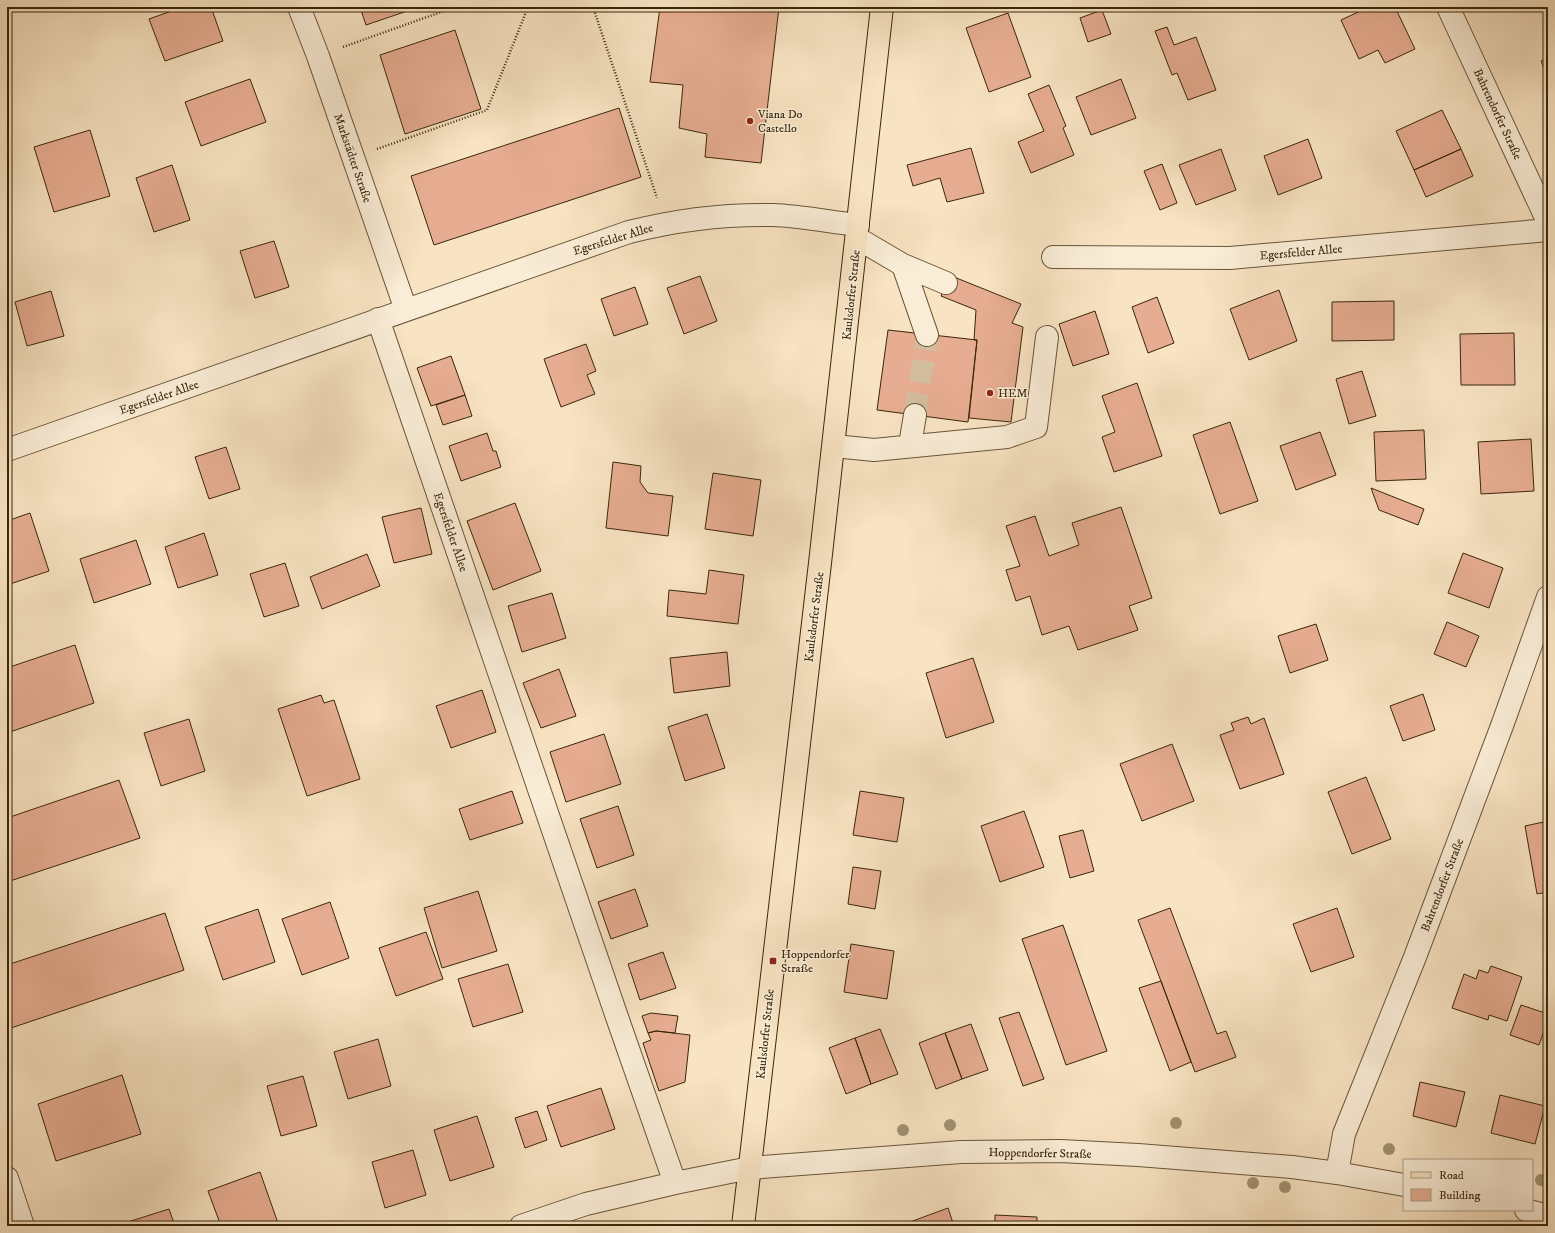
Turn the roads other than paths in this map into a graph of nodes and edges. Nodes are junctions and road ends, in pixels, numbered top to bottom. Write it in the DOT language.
graph roads {
  1 [pos="299,7"];
  2 [pos="882,7"];
  3 [pos="1448,7"];
  4 [pos="1548,222"];
  5 [pos="1548,230"];
  6 [pos="858,232"];
  7 [pos="1053,257"];
  8 [pos="903,265"];
  9 [pos="946,283"];
  10 [pos="406,310"];
  11 [pos="378,319"];
  12 [pos="927,335"];
  13 [pos="1047,337"];
  14 [pos="915,415"];
  15 [pos="910,445"];
  16 [pos="834,446"];
  17 [pos="7,450"];
  18 [pos="1548,597"];
  19 [pos="750,1168"];
  20 [pos="1337,1173"];
  21 [pos="7,1178"];
  22 [pos="675,1183"];
  23 [pos="1403,1185"];
  24 [pos="1530,1211"];
  25 [pos="1548,1216"];
  26 [pos="23,1226"];
  27 [pos="521,1226"];
  28 [pos="743,1226"];
  1 -- 10 [label="street, Markstädter Straße"];
  2 -- 6 [label="main road, Kaulsdorfer Straße"];
  3 -- 4 [label="street, Bahrendorfer Straße"];
  5 -- 7 [label="street, Egersfelder Allee"];
  6 -- 8 [label="street"];
  6 -- 10 [label="street, Egersfelder Allee"];
  6 -- 16 [label="main road, Kaulsdorfer Straße"];
  8 -- 9 [label="street"];
  8 -- 12 [label="street"];
  10 -- 11 [label="street, Egersfelder Allee"];
  11 -- 17 [label="street, Egersfelder Allee"];
  11 -- 22 [label="street, Egersfelder Allee"];
  13 -- 15 [label="street"];
  14 -- 15 [label="street"];
  15 -- 16 [label="street"];
  16 -- 19 [label="main road, Kaulsdorfer Straße"];
  18 -- 20 [label="street, Bahrendorfer Straße"];
  19 -- 20 [label="street, Hoppendorfer Straße"];
  19 -- 22 [label="street, Hoppendorfer Straße"];
  19 -- 28 [label="main road, Kaulsdorfer Straße"];
  20 -- 23 [label="street, Hoppendorfer Straße"];
  21 -- 26 [label="street"];
  22 -- 27 [label="street, Hoppendorfer Straße"];
  24 -- 25 [label="street"];
}
